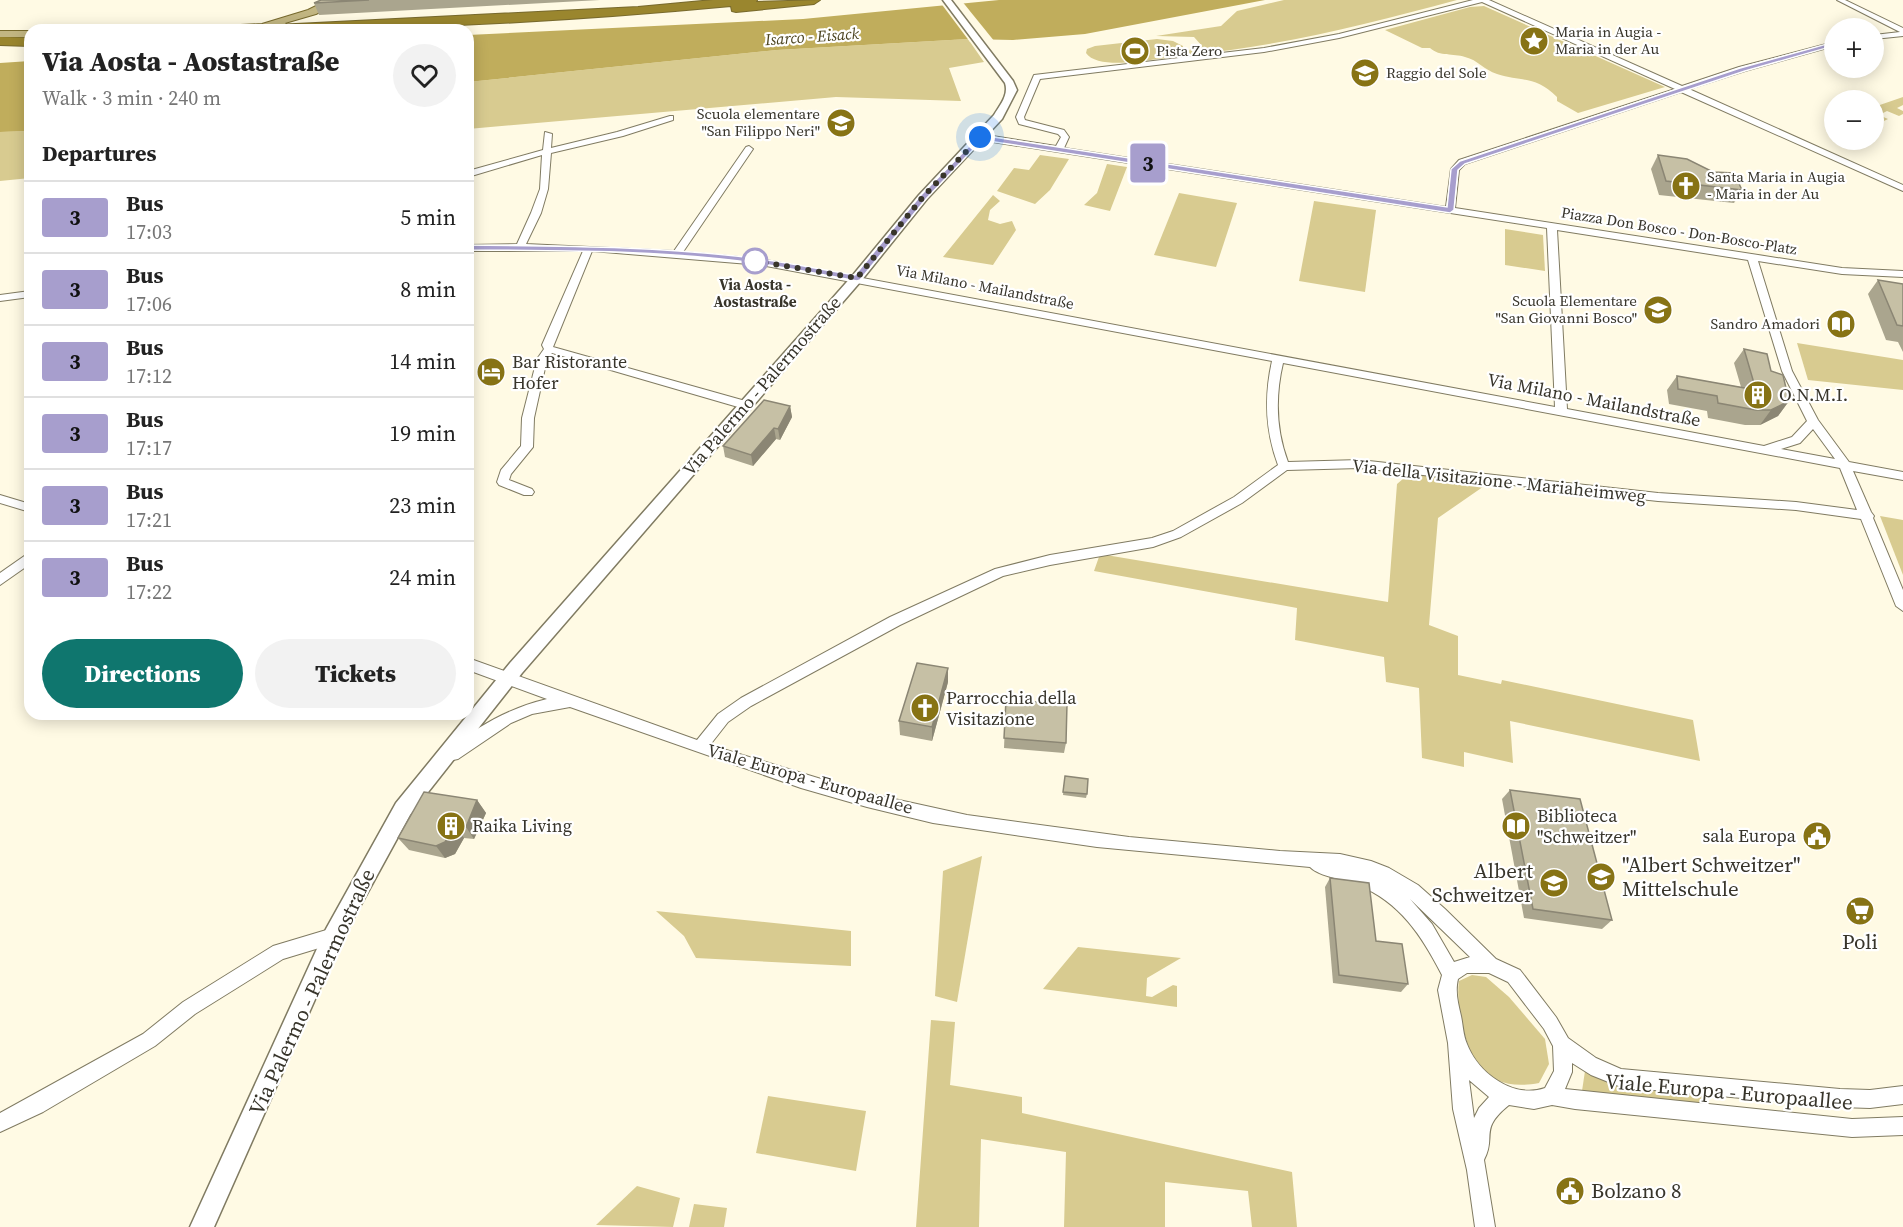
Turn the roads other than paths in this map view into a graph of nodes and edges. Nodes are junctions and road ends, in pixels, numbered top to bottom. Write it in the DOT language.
graph roads {
  1 [pos="337,0"];
  2 [pos="346,0"];
  3 [pos="718,0"];
  4 [pos="751,0"];
  5 [pos="814,0"];
  6 [pos="947,0"];
  7 [pos="1482,0"];
  8 [pos="1840,0"];
  9 [pos="272,24"];
  10 [pos="339,24"];
  11 [pos="360,24"];
  12 [pos="391,24"];
  13 [pos="422,24"];
  14 [pos="1903,32"];
  15 [pos="0,35"];
  16 [pos="24,35"];
  17 [pos="1884,35"];
  18 [pos="0,41"];
  19 [pos="24,42"];
  20 [pos="1824,46"];
  21 [pos="1684,89"];
  22 [pos="670,118"];
  23 [pos="548,134"];
  24 [pos="980,137"];
  25 [pos="749,149"];
  26 [pos="1059,149"];
  27 [pos="547,151"];
  28 [pos="474,172"];
  29 [pos="1903,188"];
  30 [pos="1450,210"];
  31 [pos="1552,226"];
  32 [pos="520,247"];
  33 [pos="474,248"];
  34 [pos="590,248"];
  35 [pos="677,253"];
  36 [pos="1752,258"];
  37 [pos="1903,274"];
  38 [pos="857,278"];
  39 [pos="24,295"];
  40 [pos="0,298"];
  41 [pos="549,349"];
  42 [pos="1278,359"];
  43 [pos="745,405"];
  44 [pos="1561,411"];
  45 [pos="1813,421"];
  46 [pos="1760,450"];
  47 [pos="1845,465"];
  48 [pos="1284,466"];
  49 [pos="1903,476"];
  50 [pos="528,492"];
  51 [pos="0,499"];
  52 [pos="24,506"];
  53 [pos="1868,516"];
  54 [pos="24,562"];
  55 [pos="0,580"];
  56 [pos="1903,606"];
  57 [pos="474,666"];
  58 [pos="508,678"];
  59 [pos="570,702"];
  60 [pos="474,719"];
  61 [pos="473,720"];
  62 [pos="700,747"];
  63 [pos="436,765"];
  64 [pos="1300,859"];
  65 [pos="333,936"];
  66 [pos="1490,965"];
  67 [pos="1451,974"];
  68 [pos="1457,1043"];
  69 [pos="1562,1044"];
  70 [pos="1903,1095"];
  71 [pos="1505,1096"];
  72 [pos="1551,1096"];
  73 [pos="0,1123"];
  74 [pos="1903,1126"];
  75 [pos="1478,1170"];
  76 [pos="202,1227"];
  77 [pos="1485,1227"];
  1 -- 9 [label="main road"];
  2 -- 10 [label="main road"];
  3 -- 12 [label="main road"];
  4 -- 11 [label="highway"];
  5 -- 13 [label="highway"];
  6 -- 24 [label="street, Via Palermo - Palermostraße"];
  7 -- 21 [label="street"];
  7 -- 26 [label="street"];
  8 -- 14 [label="street"];
  14 -- 17 [label="street"];
  15 -- 16 [label="highway"];
  18 -- 19 [label="highway"];
  20 -- 21 [label="street"];
  21 -- 29 [label="street"];
  21 -- 30 [label="street"];
  22 -- 27 [label="street"];
  23 -- 27 [label="street"];
  24 -- 26 [label="street, Piazza Don Bosco - Don-Bosco-Platz"];
  24 -- 38 [label="street, Via Palermo - Palermostraße"];
  25 -- 35 [label="street"];
  26 -- 30 [label="street, Piazza Don Bosco - Don-Bosco-Platz"];
  27 -- 28 [label="street"];
  27 -- 32 [label="street"];
  30 -- 31 [label="street, Piazza Don Bosco - Don-Bosco-Platz"];
  31 -- 36 [label="street, Piazza Don Bosco - Don-Bosco-Platz"];
  31 -- 44 [label="street"];
  32 -- 33 [label="street, Via Milano - Mailandstraße"];
  32 -- 34 [label="street, Via Milano - Mailandstraße"];
  34 -- 35 [label="street, Via Milano - Mailandstraße"];
  34 -- 41 [label="street"];
  35 -- 38 [label="street, Via Milano - Mailandstraße"];
  36 -- 37 [label="street, Piazza Don Bosco - Don-Bosco-Platz"];
  36 -- 45 [label="street"];
  38 -- 42 [label="street, Via Milano - Mailandstraße"];
  38 -- 43 [label="street, Via Palermo - Palermostraße"];
  39 -- 40 [label="street"];
  41 -- 43 [label="street"];
  41 -- 50 [label="street"];
  42 -- 44 [label="street, Via Milano - Mailandstraße"];
  42 -- 48 [label="street"];
  43 -- 58 [label="street, Via Palermo - Palermostraße"];
  44 -- 46 [label="street, Via Milano - Mailandstraße"];
  45 -- 46 [label="street"];
  45 -- 47 [label="street"];
  46 -- 47 [label="street, Via Milano - Mailandstraße"];
  47 -- 49 [label="street, Via Milano - Mailandstraße"];
  47 -- 53 [label="street"];
  48 -- 53 [label="street, Via della Visitazione - Mariaheimweg"];
  48 -- 62 [label="street"];
  51 -- 52 [label="street"];
  53 -- 56 [label="street"];
  54 -- 55 [label="street"];
  57 -- 58 [label="street, Viale Europa - Europaallee"];
  58 -- 59 [label="street, Viale Europa - Europaallee"];
  58 -- 60 [label="street, Via Palermo - Palermostraße"];
  59 -- 62 [label="street, Viale Europa - Europaallee"];
  59 -- 63 [label="street, Via Palermo - Palermostraße"];
  61 -- 63 [label="street, Via Palermo - Palermostraße"];
  62 -- 64 [label="street, Viale Europa - Europaallee"];
  63 -- 65 [label="street, Via Palermo - Palermostraße"];
  64 -- 66 [label="street, Viale Europa - Europaallee"];
  64 -- 67 [label="street, Viale Europa - Europaallee"];
  65 -- 73 [label="street"];
  65 -- 76 [label="street, Via Palermo - Palermostraße"];
  66 -- 67 [label="street"];
  66 -- 69 [label="street"];
  67 -- 68 [label="street"];
  68 -- 71 [label="street"];
  68 -- 75 [label="street"];
  69 -- 70 [label="street, Viale Europa - Europaallee"];
  69 -- 72 [label="street"];
  71 -- 72 [label="street"];
  71 -- 75 [label="street"];
  72 -- 74 [label="street, Viale Europa - Europaallee"];
  75 -- 77 [label="street"];
}
